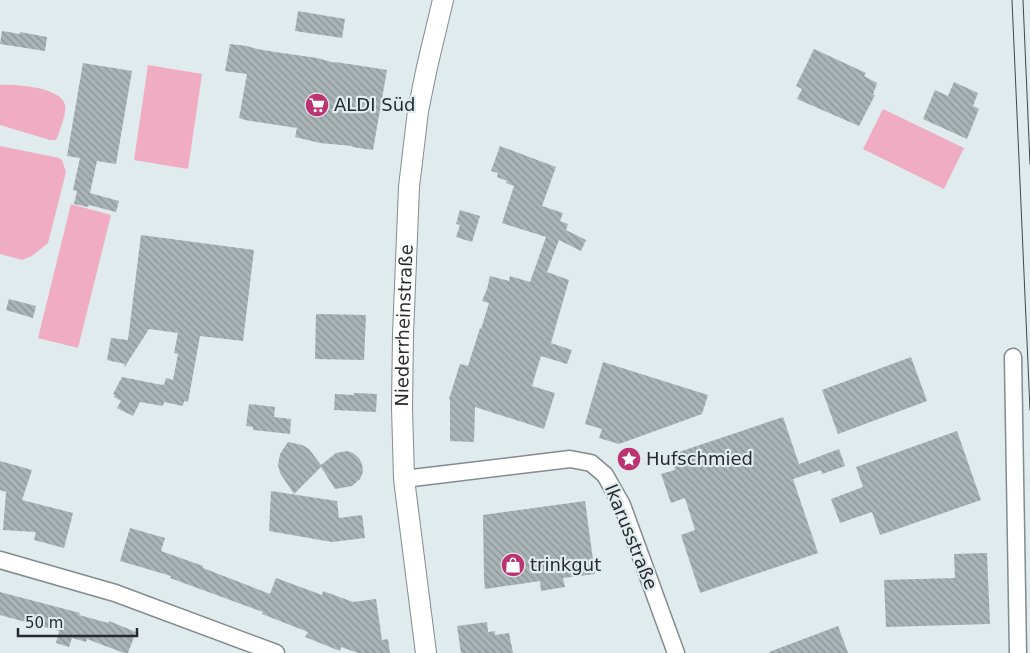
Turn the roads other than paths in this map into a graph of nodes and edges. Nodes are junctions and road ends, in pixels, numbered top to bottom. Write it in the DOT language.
graph roads {
  1 [pos="443,0"];
  2 [pos="1013,357"];
  3 [pos="404,479"];
  4 [pos="0,560"];
  5 [pos="276,653"];
  6 [pos="426,653"];
  7 [pos="676,653"];
  8 [pos="1018,653"];
  1 -- 3 [label="street, Niederrheinstraße"];
  2 -- 8 [label="street"];
  3 -- 6 [label="street, Niederrheinstraße"];
  3 -- 7 [label="street, Ikarusstraße"];
  4 -- 5 [label="street"];
}
